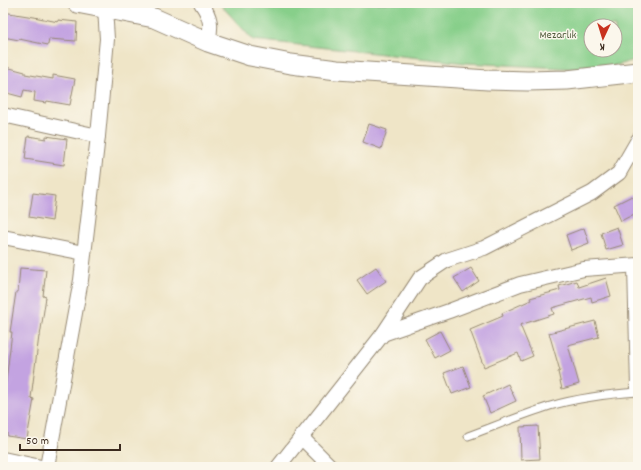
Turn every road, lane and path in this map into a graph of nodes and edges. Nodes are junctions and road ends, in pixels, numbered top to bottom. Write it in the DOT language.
graph roads {
  1 [pos="77,3"];
  2 [pos="201,3"];
  3 [pos="105,8"];
  4 [pos="208,42"];
  5 [pos="638,72"];
  6 [pos="3,114"];
  7 [pos="98,136"];
  8 [pos="638,140"];
  9 [pos="3,237"];
  10 [pos="84,253"];
  11 [pos="636,266"];
  12 [pos="383,334"];
  13 [pos="638,388"];
  14 [pos="638,392"];
  15 [pos="301,436"];
  16 [pos="468,436"];
  17 [pos="3,459"];
  18 [pos="41,467"];
  19 [pos="47,467"];
  20 [pos="278,467"];
  21 [pos="331,467"];
  1 -- 3 [label="street"];
  2 -- 4 [label="street"];
  3 -- 4 [label="street"];
  3 -- 7 [label="street"];
  4 -- 5 [label="street"];
  6 -- 7 [label="street"];
  7 -- 10 [label="street"];
  8 -- 12 [label="street"];
  9 -- 10 [label="street"];
  10 -- 19 [label="street"];
  11 -- 12 [label="street"];
  11 -- 13 [label="street"];
  12 -- 15 [label="street"];
  14 -- 16 [label="lane"];
  15 -- 20 [label="street"];
  15 -- 21 [label="street"];
  17 -- 18 [label="street"];
}
